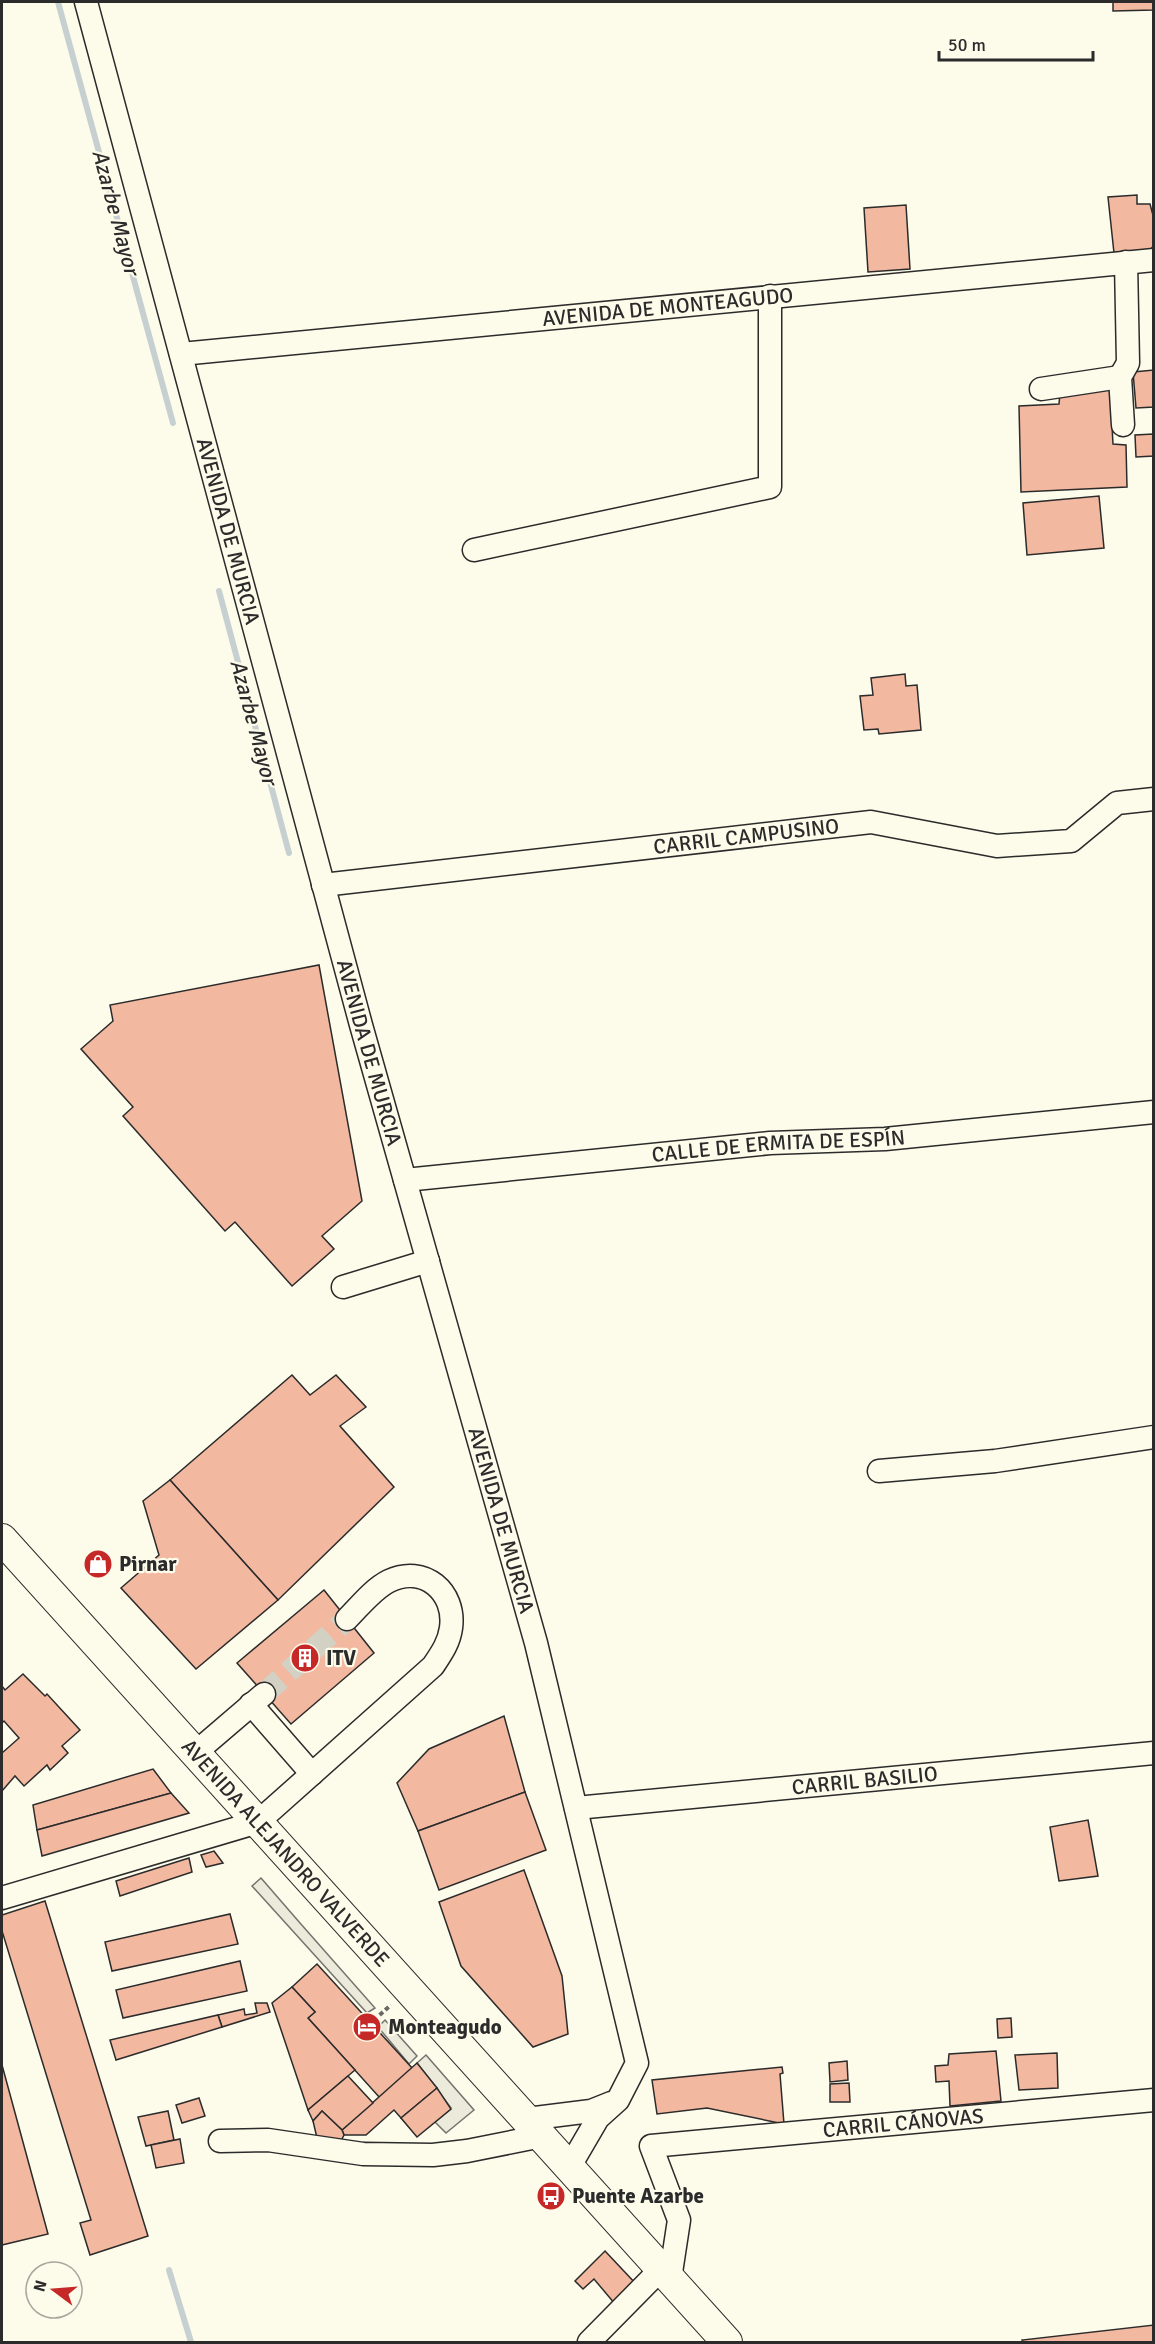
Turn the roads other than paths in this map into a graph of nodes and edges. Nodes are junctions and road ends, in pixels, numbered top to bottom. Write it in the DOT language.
graph roads {
  1 [pos="86,2"];
  2 [pos="1154,260"];
  3 [pos="1126,262"];
  4 [pos="770,296"];
  5 [pos="181,354"];
  6 [pos="1120,377"];
  7 [pos="1041,389"];
  8 [pos="1123,425"];
  9 [pos="474,550"];
  10 [pos="1154,799"];
  11 [pos="323,885"];
  12 [pos="1154,1112"];
  13 [pos="405,1180"];
  14 [pos="428,1261"];
  15 [pos="343,1287"];
  16 [pos="1154,1437"];
  17 [pos="879,1471"];
  18 [pos="2,1539"];
  19 [pos="347,1619"];
  20 [pos="195,1753"];
  21 [pos="1154,1753"];
  22 [pos="312,1774"];
  23 [pos="576,1808"];
  24 [pos="258,1822"];
  25 [pos="2,1898"];
  26 [pos="618,2100"];
  27 [pos="1154,2100"];
  28 [pos="535,2127"];
  29 [pos="220,2141"];
  30 [pos="570,2166"];
  31 [pos="665,2274"];
  32 [pos="589,2343"];
  33 [pos="727,2343"];
  1 -- 5 [label="street, AVENIDA DE MURCIA"];
  2 -- 3 [label="street, AVENIDA DE MONTEAGUDO"];
  3 -- 4 [label="street, AVENIDA DE MONTEAGUDO"];
  3 -- 6 [label="street"];
  4 -- 5 [label="street, AVENIDA DE MONTEAGUDO"];
  4 -- 9 [label="street"];
  5 -- 11 [label="street, AVENIDA DE MURCIA"];
  6 -- 7 [label="street"];
  6 -- 8 [label="street"];
  10 -- 11 [label="street, CARRIL CAMPUSINO"];
  11 -- 13 [label="street, AVENIDA DE MURCIA"];
  12 -- 13 [label="street, CALLE DE ERMITA DE ESPÍN"];
  13 -- 14 [label="street, AVENIDA DE MURCIA"];
  14 -- 15 [label="street"];
  14 -- 23 [label="street, AVENIDA DE MURCIA"];
  16 -- 17 [label="street"];
  18 -- 20 [label="main road, AVENIDA ALEJANDRO VALVERDE"];
  19 -- 22 [label="street"];
  20 -- 22 [label="street"];
  20 -- 24 [label="main road, AVENIDA ALEJANDRO VALVERDE"];
  21 -- 23 [label="street, CARRIL BASILIO"];
  22 -- 24 [label="street"];
  23 -- 26 [label="street, AVENIDA DE MURCIA"];
  24 -- 25 [label="street"];
  24 -- 28 [label="main road, AVENIDA ALEJANDRO VALVERDE"];
  26 -- 28 [label="street"];
  26 -- 30 [label="street, AVENIDA DE MURCIA"];
  27 -- 31 [label="street, CARRIL CÁNOVAS"];
  28 -- 29 [label="street"];
  28 -- 30 [label="main road, AVENIDA ALEJANDRO VALVERDE"];
  30 -- 31 [label="main road, AVENIDA ALEJANDRO VALVERDE"];
  31 -- 32 [label="street"];
  31 -- 33 [label="main road"];
}
